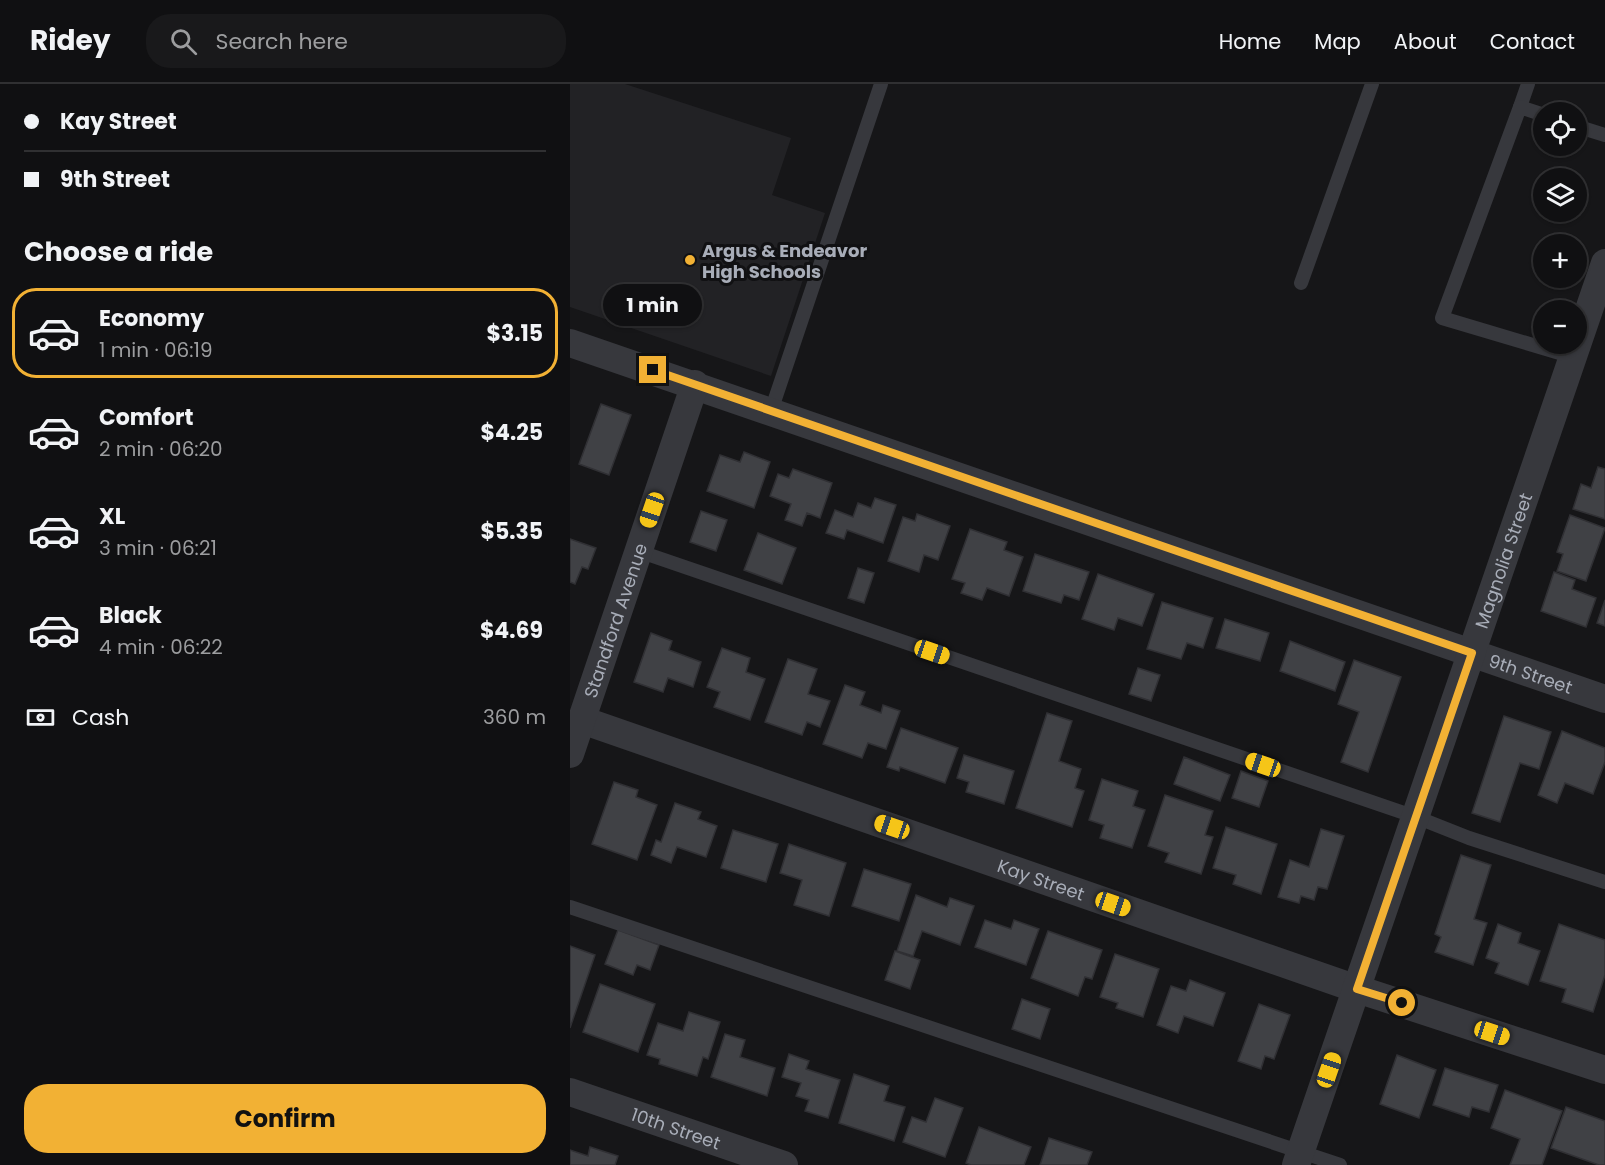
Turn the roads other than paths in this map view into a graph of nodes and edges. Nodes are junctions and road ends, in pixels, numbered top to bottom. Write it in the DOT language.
graph roads {
  1 [pos="881,84"];
  2 [pos="1372,84"];
  3 [pos="1528,84"];
  4 [pos="1520,107"];
  5 [pos="1533,111"];
  6 [pos="1587,129"];
  7 [pos="1605,135"];
  8 [pos="1605,263"];
  9 [pos="1301,283"];
  10 [pos="570,343"];
  11 [pos="1573,357"];
  12 [pos="695,384"];
  13 [pos="771,411"];
  14 [pos="638,551"];
  15 [pos="1472,653"];
  16 [pos="1605,699"];
  17 [pos="582,720"];
  18 [pos="570,754"];
  19 [pos="1416,817"];
  20 [pos="1605,882"];
  21 [pos="570,907"];
  22 [pos="1357,989"];
  23 [pos="1605,1070"];
  24 [pos="570,1092"];
  25 [pos="1299,1158"];
  26 [pos="784,1165"];
  27 [pos="1340,1165"];
  1 -- 13 [label="lane"];
  2 -- 9 [label="lane"];
  3 -- 4 [label="lane"];
  4 -- 5 [label="lane"];
  4 -- 11 [label="lane"];
  6 -- 7 [label="lane"];
  8 -- 11 [label="street, Magnolia Street"];
  10 -- 12 [label="street, 9th Street"];
  11 -- 15 [label="street, Magnolia Street"];
  12 -- 13 [label="street, 9th Street"];
  12 -- 14 [label="street, Standford Avenue"];
  13 -- 15 [label="street, 9th Street"];
  14 -- 17 [label="street, Standford Avenue"];
  14 -- 19 [label="lane"];
  15 -- 16 [label="street, 9th Street"];
  15 -- 19 [label="street, Magnolia Street"];
  17 -- 18 [label="street, Standford Avenue"];
  17 -- 22 [label="street, Kay Street"];
  19 -- 20 [label="lane"];
  19 -- 22 [label="street, Magnolia Street"];
  21 -- 25 [label="lane"];
  22 -- 23 [label="street, Kay Street"];
  22 -- 25 [label="street, Magnolia Street"];
  24 -- 26 [label="street, 10th Street"];
  25 -- 27 [label="lane"];
}
